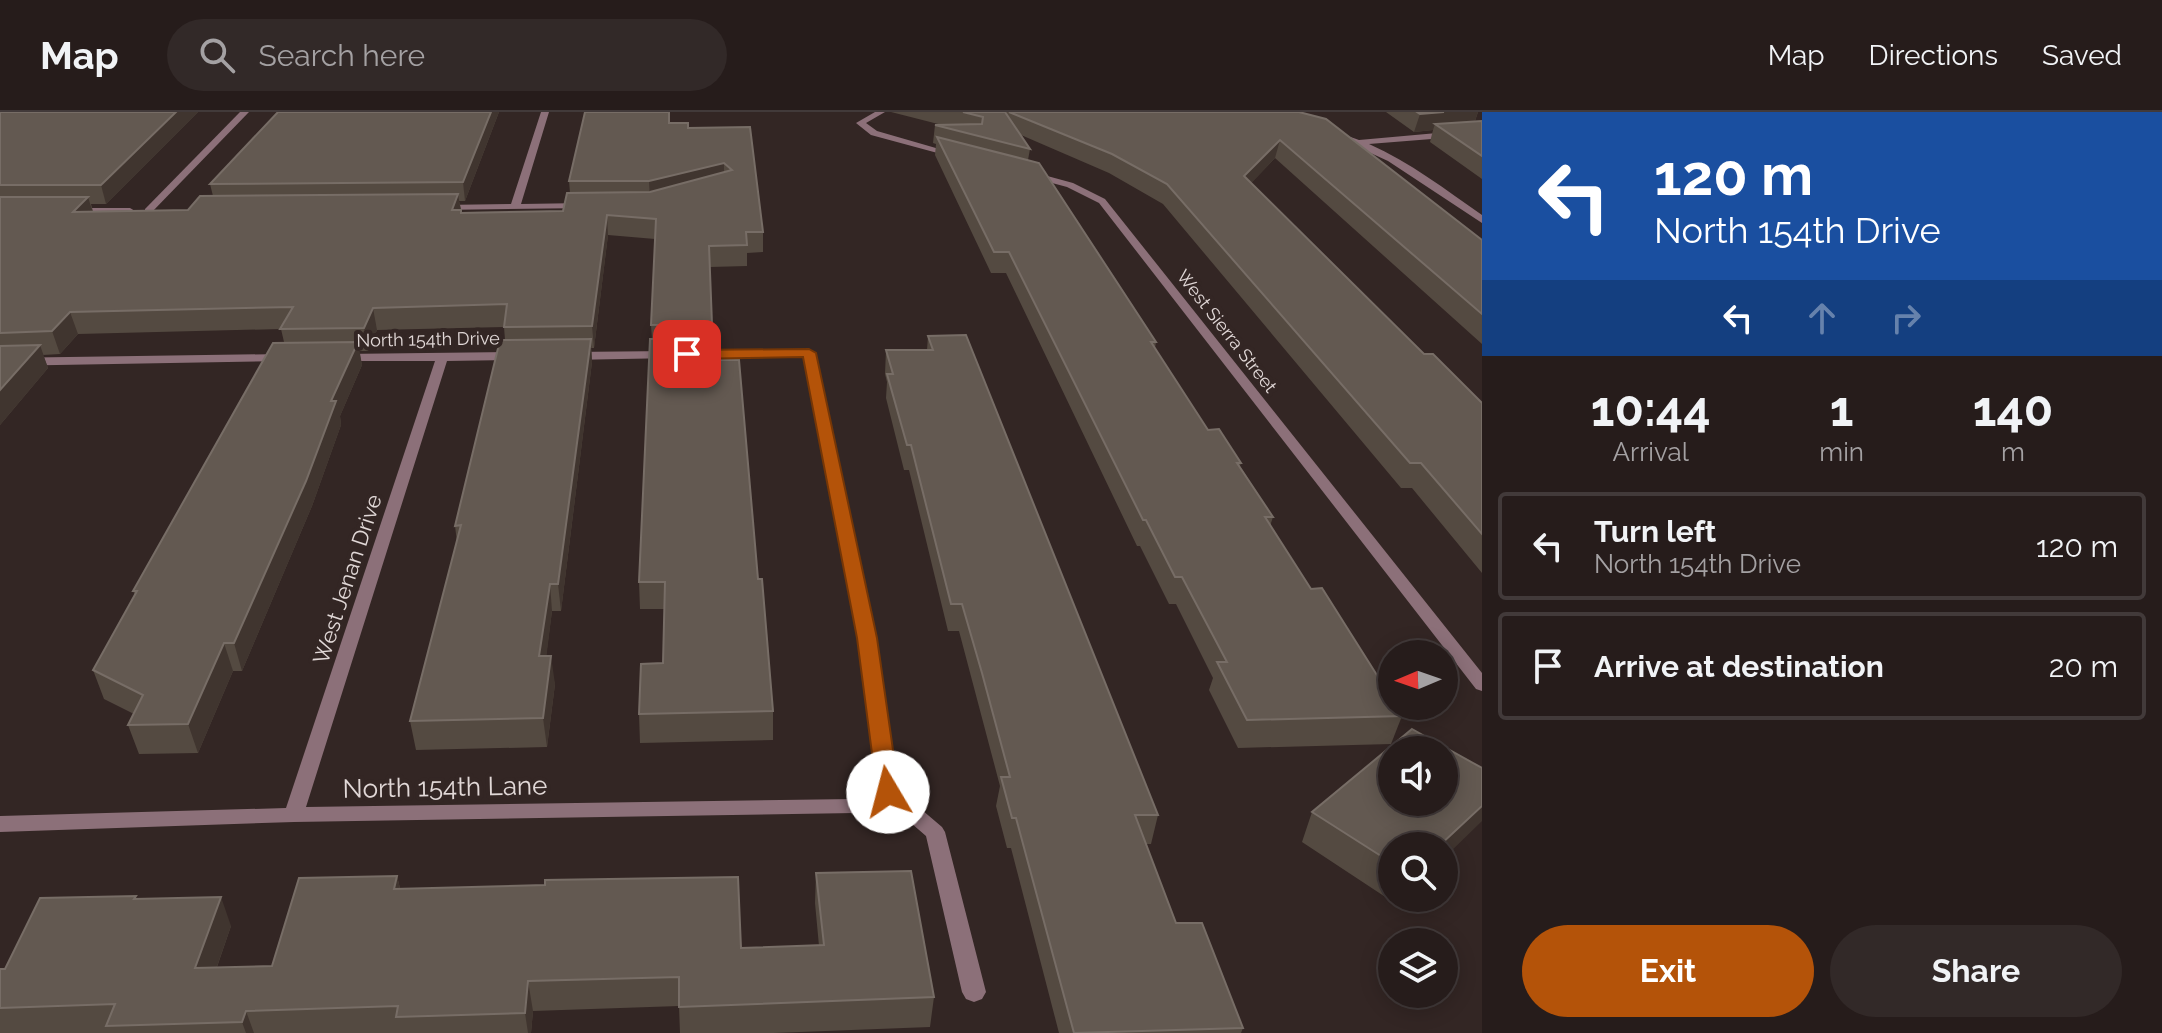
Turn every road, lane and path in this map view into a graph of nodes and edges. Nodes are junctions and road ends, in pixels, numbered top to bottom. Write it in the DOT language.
graph roads {
  1 [pos="245,112"];
  2 [pos="545,112"];
  3 [pos="881,112"];
  4 [pos="1324,131"];
  5 [pos="1482,132"];
  6 [pos="1362,142"];
  7 [pos="965,157"];
  8 [pos="1010,169"];
  9 [pos="605,206"];
  10 [pos="515,207"];
  11 [pos="435,208"];
  12 [pos="59,211"];
  13 [pos="148,211"];
  14 [pos="163,211"];
  15 [pos="1482,220"];
  16 [pos="537,356"];
  17 [pos="553,356"];
  18 [pos="442,357"];
  19 [pos="299,358"];
  20 [pos="331,358"];
  21 [pos="0,362"];
  22 [pos="1482,685"];
  23 [pos="888,792"];
  24 [pos="294,815"];
  25 [pos="0,824"];
  26 [pos="974,992"];
  1 -- 13 [label="street"];
  2 -- 10 [label="street"];
  3 -- 7 [label="street"];
  4 -- 6 [label="street"];
  5 -- 6 [label="street"];
  6 -- 15 [label="street"];
  8 -- 22 [label="street, West Sierra Street"];
  9 -- 10 [label="street"];
  10 -- 11 [label="street"];
  12 -- 13 [label="street"];
  13 -- 14 [label="street"];
  16 -- 18 [label="street, North 154th Drive"];
  17 -- 23 [label="street"];
  18 -- 20 [label="street, North 154th Drive"];
  18 -- 24 [label="street, West Jenan Drive"];
  19 -- 21 [label="street"];
  23 -- 24 [label="street, North 154th Lane"];
  23 -- 26 [label="street"];
  24 -- 25 [label="street, North 154th Lane"];
}
